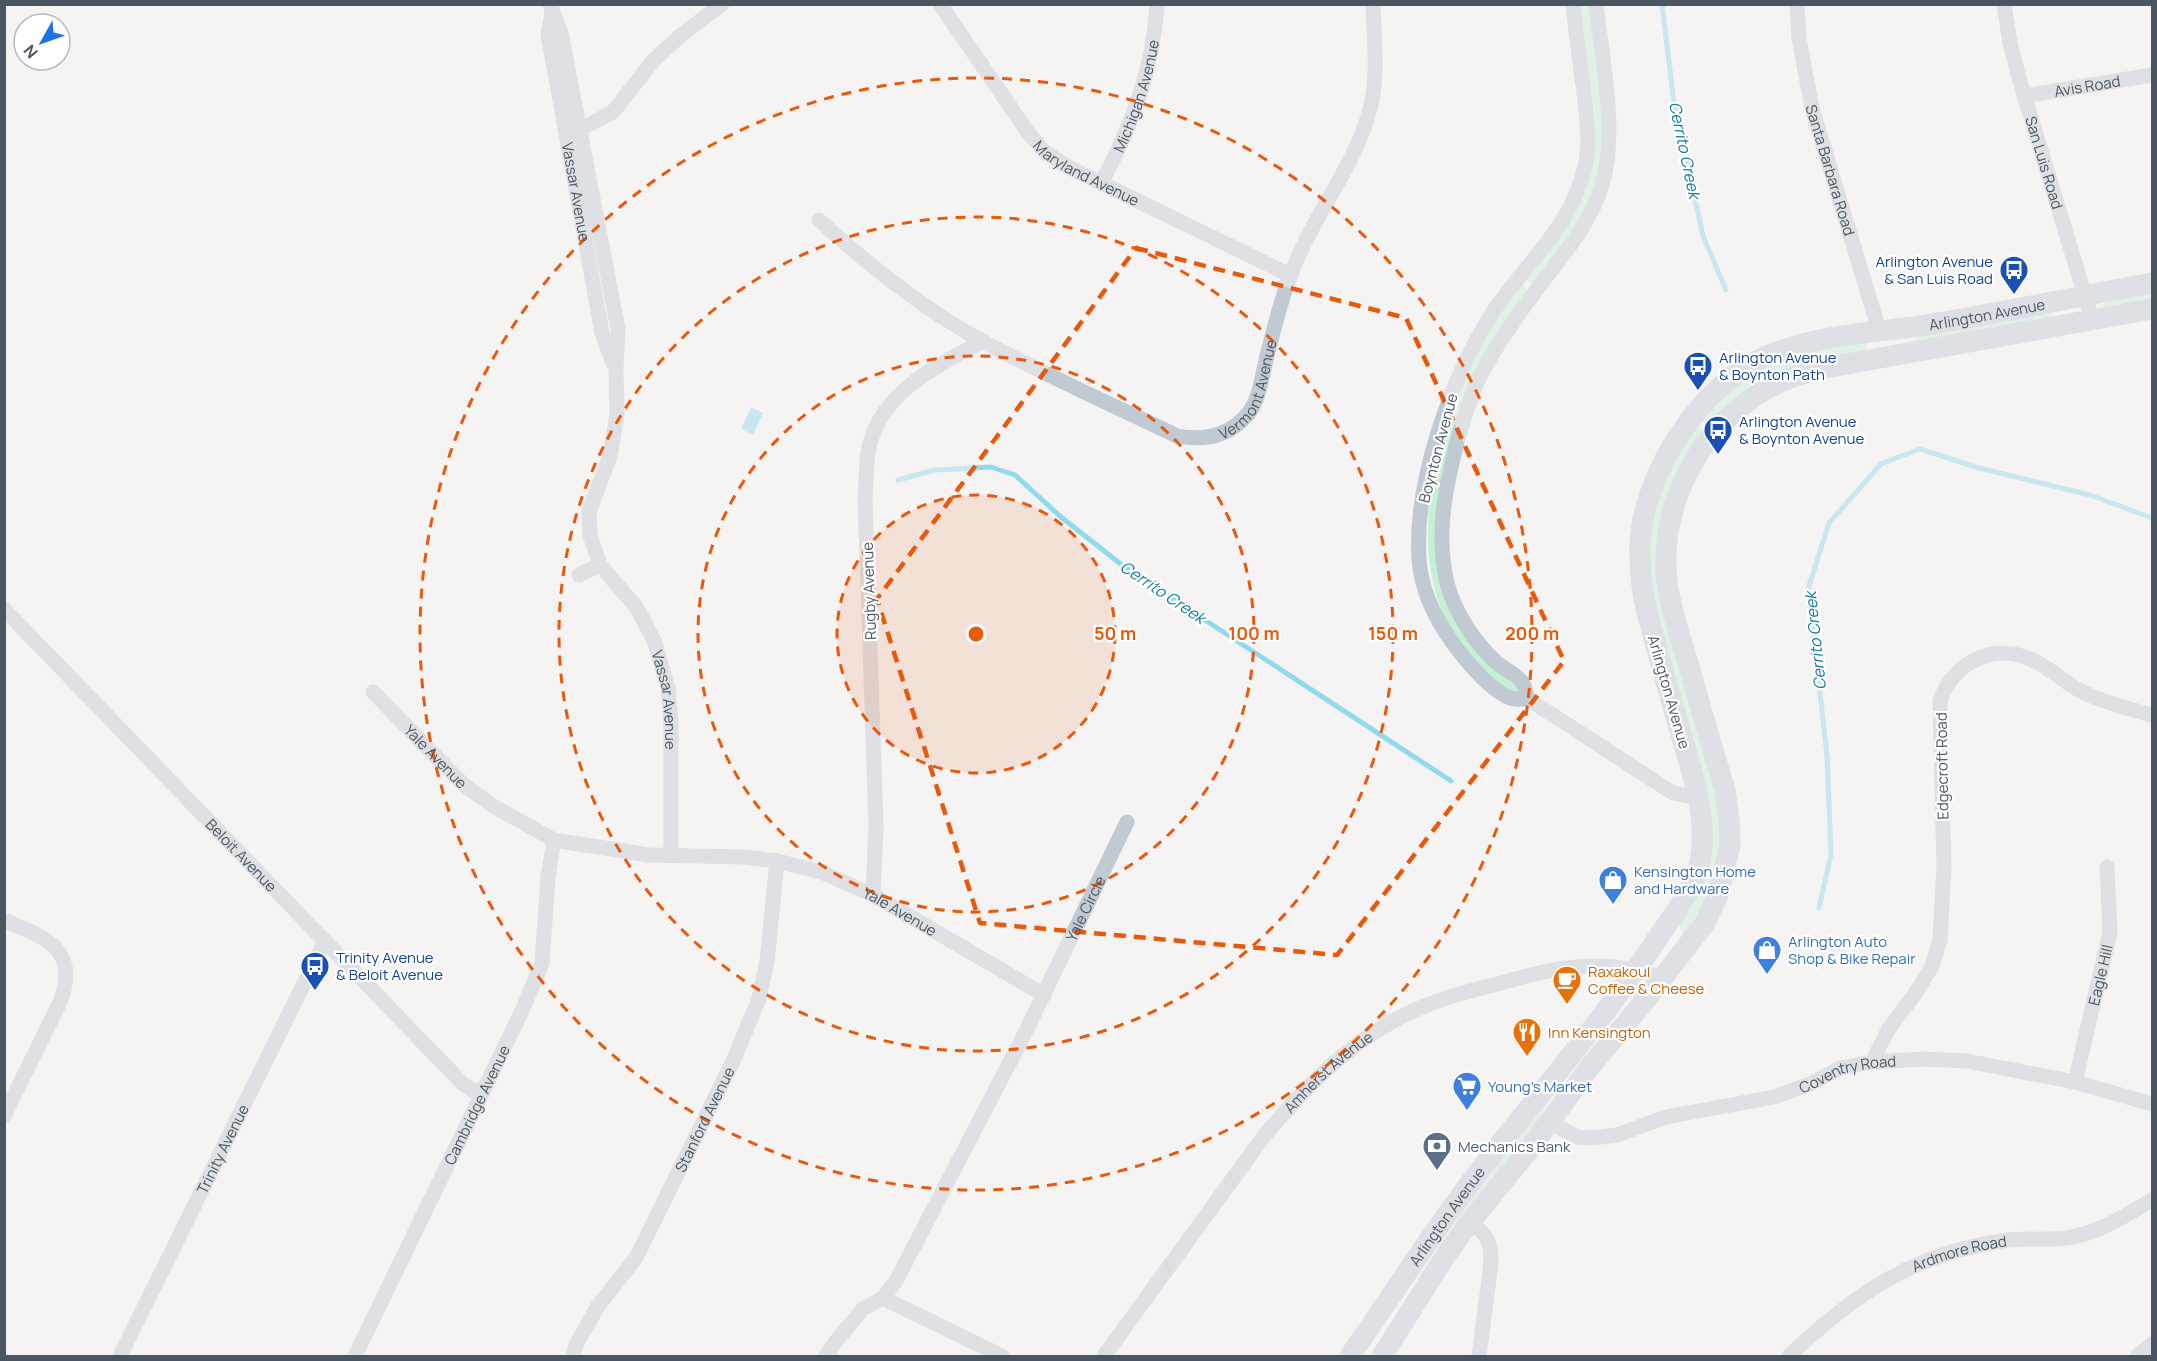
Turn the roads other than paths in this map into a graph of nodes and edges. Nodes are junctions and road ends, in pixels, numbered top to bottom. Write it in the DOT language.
graph roads {
  1 [pos="722,4"];
  2 [pos="940,4"];
  3 [pos="1157,4"];
  4 [pos="1373,4"];
  5 [pos="1573,4"];
  6 [pos="1596,4"];
  7 [pos="1797,4"];
  8 [pos="2004,4"];
  9 [pos="551,9"];
  10 [pos="2152,75"];
  11 [pos="2024,96"];
  12 [pos="581,129"];
  13 [pos="1102,182"];
  14 [pos="819,220"];
  15 [pos="1290,275"];
  16 [pos="2152,283"];
  17 [pos="2085,295"];
  18 [pos="2152,309"];
  19 [pos="2092,319"];
  20 [pos="1879,330"];
  21 [pos="983,342"];
  22 [pos="615,369"];
  23 [pos="600,565"];
  24 [pos="579,575"];
  25 [pos="8,613"];
  26 [pos="4,632"];
  27 [pos="373,692"];
  28 [pos="1528,699"];
  29 [pos="2152,715"];
  30 [pos="1698,798"];
  31 [pos="1127,822"];
  32 [pos="554,840"];
  33 [pos="671,855"];
  34 [pos="777,861"];
  35 [pos="2107,867"];
  36 [pos="873,895"];
  37 [pos="4,920"];
  38 [pos="325,941"];
  39 [pos="1635,971"];
  40 [pos="1663,977"];
  41 [pos="1044,995"];
  42 [pos="1872,1062"];
  43 [pos="2075,1082"];
  44 [pos="483,1092"];
  45 [pos="2152,1104"];
  46 [pos="4,1116"];
  47 [pos="1549,1122"];
  48 [pos="2152,1200"];
  49 [pos="1470,1222"];
  50 [pos="883,1298"];
  51 [pos="2152,1344"];
  52 [pos="120,1356"];
  53 [pos="355,1356"];
  54 [pos="573,1356"];
  55 [pos="826,1356"];
  56 [pos="1002,1356"];
  57 [pos="1104,1356"];
  58 [pos="1352,1356"];
  59 [pos="1382,1356"];
  60 [pos="1479,1356"];
  61 [pos="1789,1356"];
  62 [pos="2138,1356"];
  1 -- 12 [label="street"];
  2 -- 13 [label="street, Maryland Avenue"];
  3 -- 13 [label="street, Michigan Avenue"];
  4 -- 15 [label="street, Vermont Avenue"];
  5 -- 28 [label="street, Boynton Avenue"];
  6 -- 28 [label="street, Boynton Avenue"];
  7 -- 20 [label="street, Santa Barbara Road"];
  8 -- 11 [label="street, San Luis Road"];
  9 -- 12 [label="street, Vassar Avenue"];
  9 -- 22 [label="street, Vassar Avenue"];
  10 -- 11 [label="street, Avis Road"];
  11 -- 17 [label="street, San Luis Road"];
  12 -- 22 [label="street, Vassar Avenue"];
  13 -- 15 [label="street, Maryland Avenue"];
  14 -- 21 [label="street, Vermont Avenue"];
  15 -- 21 [label="street, Vermont Avenue"];
  16 -- 17 [label="main road, Arlington Avenue"];
  17 -- 19 [label="street, San Luis Road"];
  17 -- 20 [label="main road, Arlington Avenue"];
  18 -- 19 [label="main road, Arlington Avenue"];
  19 -- 40 [label="main road, Arlington Avenue"];
  20 -- 30 [label="main road, Arlington Avenue"];
  21 -- 36 [label="street, Rugby Avenue"];
  22 -- 23 [label="street, Vassar Avenue"];
  23 -- 24 [label="street"];
  23 -- 33 [label="street, Vassar Avenue"];
  25 -- 26 [label="street"];
  25 -- 38 [label="street, Beloit Avenue"];
  27 -- 32 [label="street, Yale Avenue"];
  28 -- 30 [label="street, Boynton Avenue"];
  29 -- 42 [label="street, Edgecroft Road"];
  30 -- 39 [label="main road, Arlington Avenue"];
  31 -- 41 [label="street, Yale Circle"];
  32 -- 33 [label="street, Yale Avenue"];
  32 -- 44 [label="street, Cambridge Avenue"];
  33 -- 34 [label="street, Yale Avenue"];
  34 -- 36 [label="street, Yale Avenue"];
  34 -- 54 [label="street, Stanford Avenue"];
  35 -- 43 [label="street, Eagle Hill"];
  36 -- 41 [label="street, Yale Avenue"];
  37 -- 46 [label="street"];
  38 -- 44 [label="street, Beloit Avenue"];
  38 -- 52 [label="street, Trinity Avenue"];
  39 -- 40 [label="street, Amherst Avenue"];
  39 -- 57 [label="street, Amherst Avenue"];
  39 -- 58 [label="main road, Arlington Avenue"];
  40 -- 47 [label="main road, Arlington Avenue"];
  41 -- 50 [label="street"];
  42 -- 43 [label="street, Coventry Road"];
  42 -- 47 [label="street, Coventry Road"];
  43 -- 45 [label="street, Coventry Road"];
  44 -- 53 [label="street, Cambridge Avenue"];
  47 -- 49 [label="main road, Arlington Avenue"];
  48 -- 61 [label="street, Ardmore Road"];
  49 -- 59 [label="main road, Arlington Avenue"];
  49 -- 60 [label="street"];
  50 -- 55 [label="street"];
  50 -- 56 [label="street"];
  51 -- 62 [label="street"];
}
